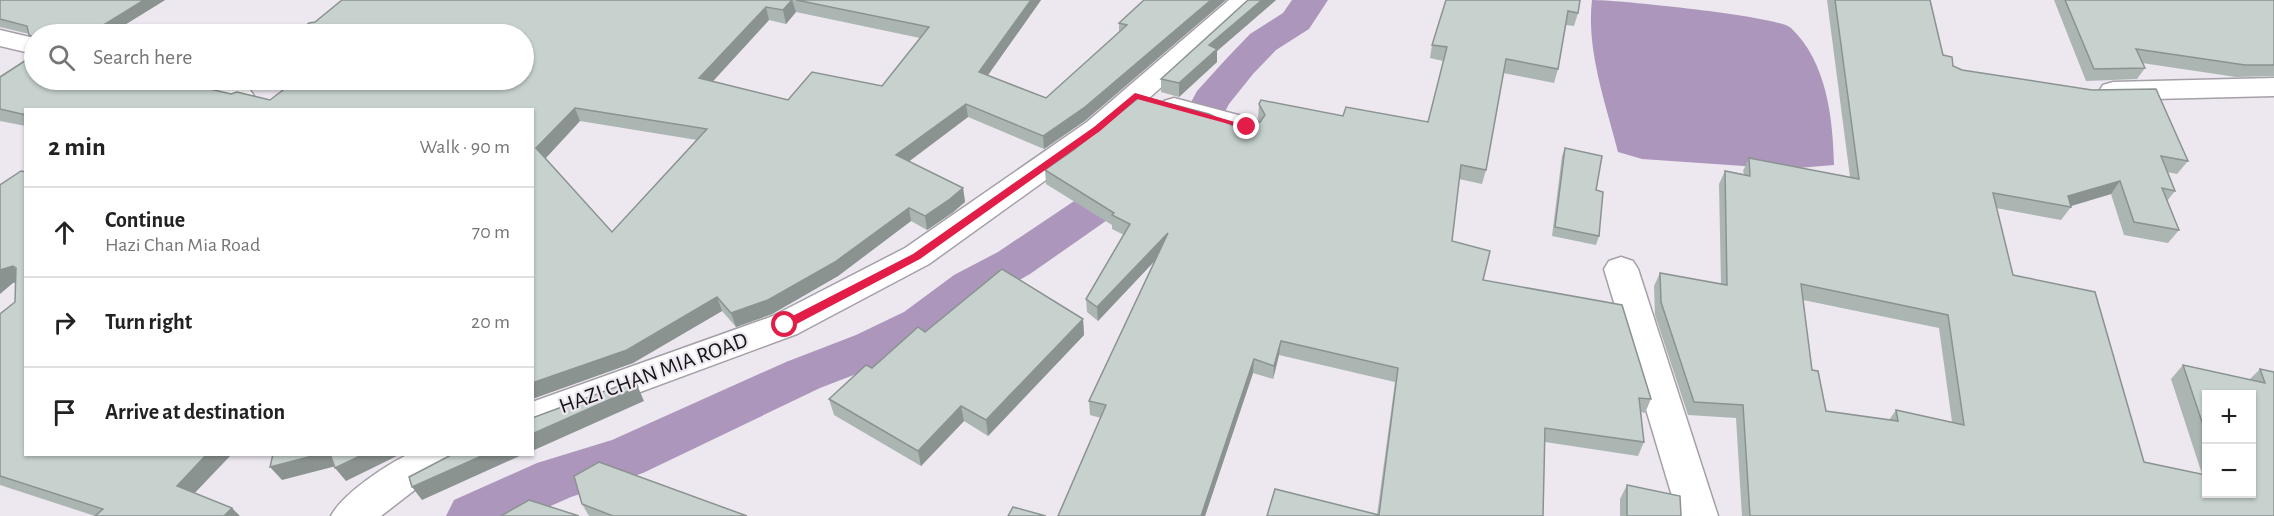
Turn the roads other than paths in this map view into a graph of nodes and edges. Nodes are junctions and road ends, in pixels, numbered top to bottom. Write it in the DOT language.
graph roads {
  1 [pos="1245,0"];
  2 [pos="0,38"];
  3 [pos="24,44"];
  4 [pos="2274,87"];
  5 [pos="218,90"];
  6 [pos="2083,92"];
  7 [pos="240,95"];
  8 [pos="1135,96"];
  9 [pos="1247,127"];
  10 [pos="1621,269"];
  11 [pos="534,416"];
  12 [pos="444,456"];
  13 [pos="351,516"];
  14 [pos="1698,516"];
  1 -- 8 [label="street, HAZI CHAN MIA ROAD"];
  2 -- 3 [label="street"];
  4 -- 6 [label="street"];
  5 -- 7 [label="street"];
  8 -- 9 [label="street"];
  8 -- 11 [label="street, HAZI CHAN MIA ROAD"];
  10 -- 14 [label="street"];
  12 -- 13 [label="street"];
}
